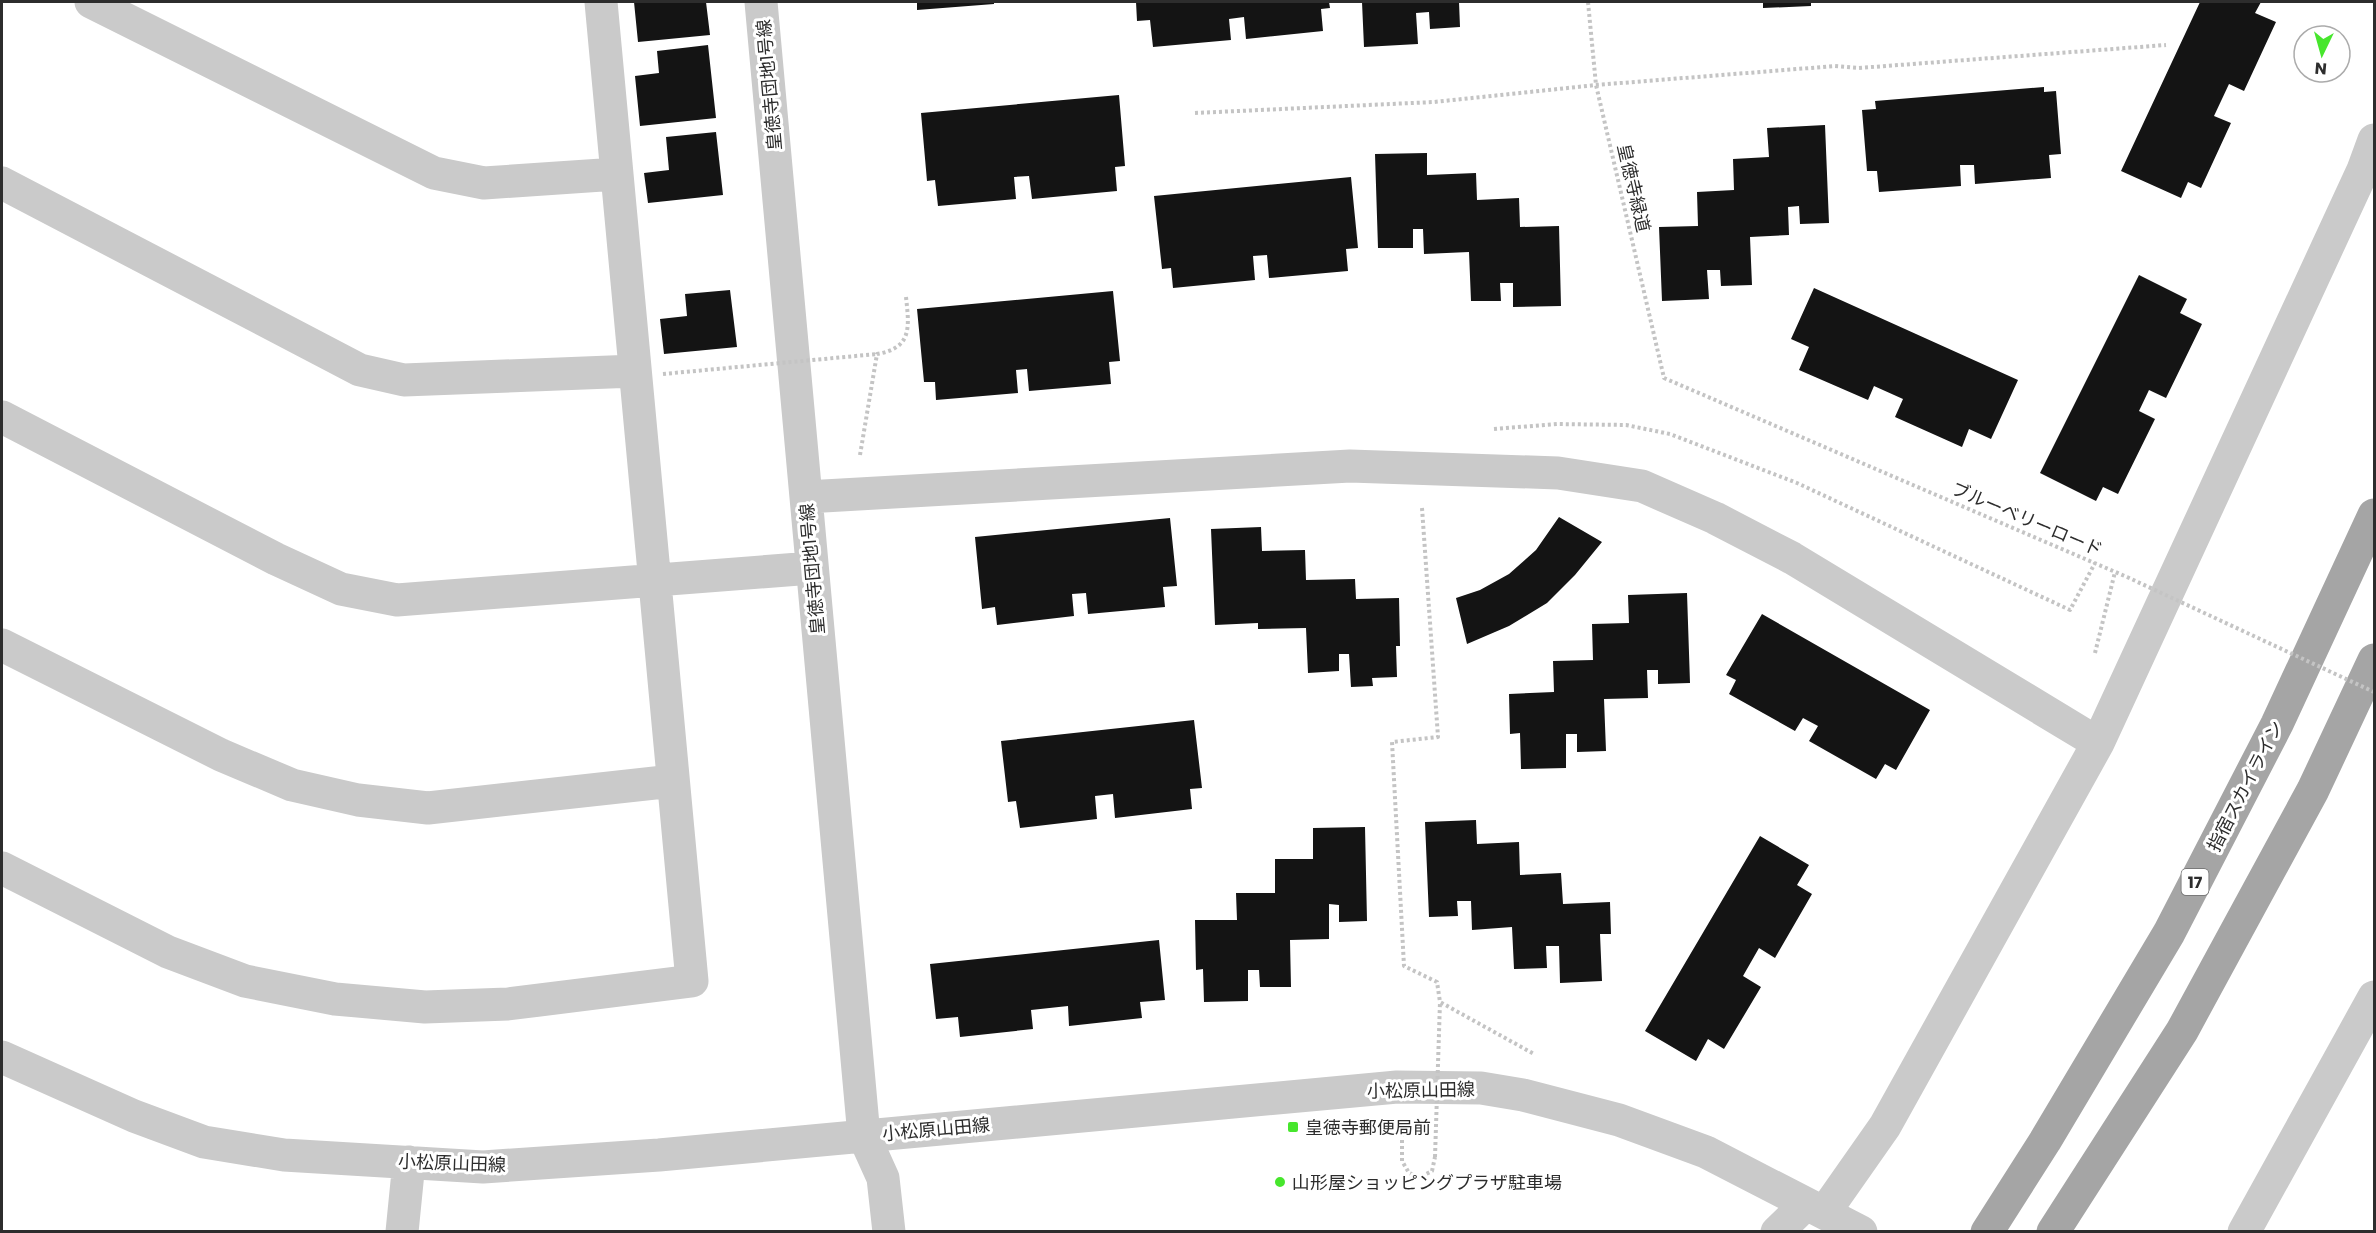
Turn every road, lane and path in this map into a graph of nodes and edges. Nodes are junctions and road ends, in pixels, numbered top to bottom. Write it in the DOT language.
graph roads {
  1 [pos="91,2"];
  2 [pos="601,2"];
  3 [pos="761,2"];
  4 [pos="1588,2"];
  5 [pos="2166,45"];
  6 [pos="1596,85"];
  7 [pos="1195,113"];
  8 [pos="2374,140"];
  9 [pos="617,174"];
  10 [pos="2,183"];
  11 [pos="906,297"];
  12 [pos="877,354"];
  13 [pos="649,373"];
  14 [pos="1664,378"];
  15 [pos="2,417"];
  16 [pos="1611,425"];
  17 [pos="860,459"];
  18 [pos="1419,468"];
  19 [pos="806,497"];
  20 [pos="2374,515"];
  21 [pos="2095,563"];
  22 [pos="812,568"];
  23 [pos="2115,572"];
  24 [pos="655,580"];
  25 [pos="2,645"];
  26 [pos="2374,660"];
  27 [pos="2092,663"];
  28 [pos="2374,692"];
  29 [pos="2098,743"];
  30 [pos="673,781"];
  31 [pos="2,868"];
  32 [pos="2374,997"];
  33 [pos="1440,1002"];
  34 [pos="1534,1054"];
  35 [pos="2,1057"];
  36 [pos="1402,1128"];
  37 [pos="864,1136"];
  38 [pos="409,1162"];
  39 [pos="1815,1209"];
  40 [pos="402,1232"];
  41 [pos="889,1232"];
  42 [pos="1777,1232"];
  43 [pos="1861,1232"];
  44 [pos="1986,1232"];
  45 [pos="2053,1232"];
  46 [pos="2244,1232"];
  1 -- 9 [label="street"];
  2 -- 9 [label="street"];
  3 -- 19 [label="street, 皇徳寺団地1号線"];
  4 -- 6 [label="path, 皇徳寺緑道"];
  5 -- 6 [label="path"];
  6 -- 7 [label="path"];
  6 -- 14 [label="path, 皇徳寺緑道"];
  8 -- 29 [label="street"];
  9 -- 13 [label="street"];
  10 -- 13 [label="street"];
  11 -- 12 [label="path"];
  12 -- 13 [label="path, bridge"];
  12 -- 17 [label="path"];
  13 -- 24 [label="street"];
  14 -- 21 [label="path, ブルーベリーロード"];
  15 -- 24 [label="street"];
  16 -- 21 [label="path"];
  18 -- 19 [label="street"];
  18 -- 29 [label="street"];
  18 -- 33 [label="path"];
  19 -- 22 [label="street, 皇徳寺団地1号線"];
  20 -- 44 [label="main road, 指宿スカイライン / 17"];
  21 -- 23 [label="path, ブルーベリーロード"];
  22 -- 24 [label="street"];
  22 -- 37 [label="street, 皇徳寺団地1号線"];
  23 -- 27 [label="path"];
  23 -- 28 [label="path, ブルーベリーロード, bridge"];
  24 -- 30 [label="street"];
  25 -- 30 [label="street"];
  26 -- 45 [label="main road"];
  29 -- 39 [label="street"];
  30 -- 31 [label="street"];
  32 -- 46 [label="street"];
  33 -- 34 [label="path"];
  33 -- 36 [label="path, bridge"];
  35 -- 38 [label="street, 小松原山田線"];
  37 -- 38 [label="street, 小松原山田線"];
  37 -- 39 [label="street, 小松原山田線"];
  37 -- 41 [label="street, 皇徳寺団地1号線"];
  38 -- 40 [label="street"];
  39 -- 42 [label="street"];
  39 -- 43 [label="street, 小松原山田線"];
}
